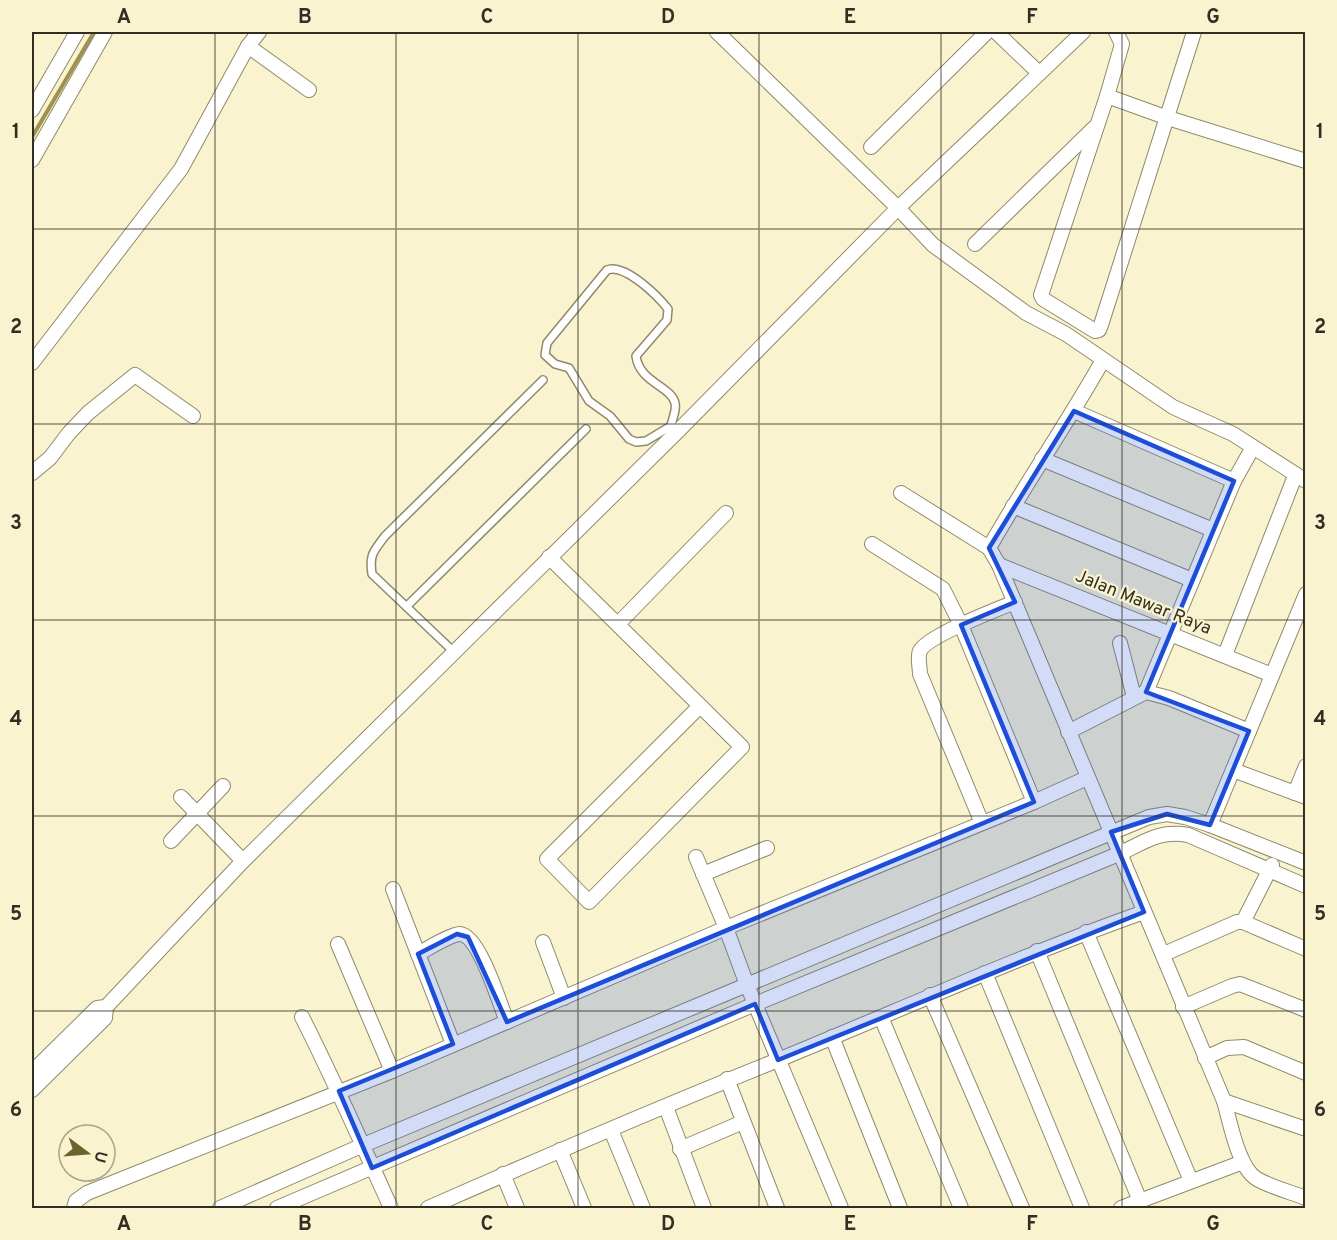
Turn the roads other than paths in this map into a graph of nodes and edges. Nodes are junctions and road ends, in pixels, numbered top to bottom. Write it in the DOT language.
graph roads {
  1 [pos="77,32"];
  2 [pos="105,32"];
  3 [pos="717,32"];
  4 [pos="987,32"];
  5 [pos="996,32"];
  6 [pos="1083,32"];
  7 [pos="1194,32"];
  8 [pos="253,36"];
  9 [pos="1122,36"];
  10 [pos="1039,73"];
  11 [pos="309,90"];
  12 [pos="1107,96"];
  13 [pos="32,110"];
  14 [pos="1168,118"];
  15 [pos="1097,125"];
  16 [pos="871,147"];
  17 [pos="32,160"];
  18 [pos="1305,161"];
  19 [pos="898,208"];
  20 [pos="975,244"];
  21 [pos="1103,360"];
  22 [pos="32,363"];
  23 [pos="543,380"];
  24 [pos="1074,411"];
  25 [pos="193,416"];
  26 [pos="674,428"];
  27 [pos="586,429"];
  28 [pos="1253,447"];
  29 [pos="1042,459"];
  30 [pos="32,473"];
  31 [pos="1300,478"];
  32 [pos="1234,481"];
  33 [pos="901,493"];
  34 [pos="1012,506"];
  35 [pos="726,513"];
  36 [pos="1213,530"];
  37 [pos="872,544"];
  38 [pos="989,548"];
  39 [pos="549,557"];
  40 [pos="999,565"];
  41 [pos="1192,580"];
  42 [pos="1305,594"];
  43 [pos="1015,602"];
  44 [pos="407,606"];
  45 [pos="618,624"];
  46 [pos="961,625"];
  47 [pos="1170,633"];
  48 [pos="1120,643"];
  49 [pos="454,652"];
  50 [pos="1225,655"];
  51 [pos="1272,675"];
  52 [pos="1140,694"];
  53 [pos="700,706"];
  54 [pos="1249,731"];
  55 [pos="1068,732"];
  56 [pos="1305,766"];
  57 [pos="1233,770"];
  58 [pos="1087,778"];
  59 [pos="223,786"];
  60 [pos="1300,795"];
  61 [pos="181,798"];
  62 [pos="1034,802"];
  63 [pos="196,814"];
  64 [pos="982,823"];
  65 [pos="1210,825"];
  66 [pos="1111,832"];
  67 [pos="171,841"];
  68 [pos="767,848"];
  69 [pos="1278,852"];
  70 [pos="1121,853"];
  71 [pos="696,857"];
  72 [pos="243,861"];
  73 [pos="1305,863"];
  74 [pos="1269,871"];
  75 [pos="703,874"];
  76 [pos="1305,886"];
  77 [pos="393,888"];
  78 [pos="1144,912"];
  79 [pos="1243,922"];
  80 [pos="726,928"];
  81 [pos="1086,932"];
  82 [pos="543,942"];
  83 [pos="338,944"];
  84 [pos="1305,949"];
  85 [pos="1037,951"];
  86 [pos="418,954"];
  87 [pos="1164,954"];
  88 [pos="985,973"];
  89 [pos="747,985"];
  90 [pos="930,995"];
  91 [pos="564,998"];
  92 [pos="755,1004"];
  93 [pos="106,1007"];
  94 [pos="1183,1007"];
  95 [pos="1305,1010"];
  96 [pos="302,1017"];
  97 [pos="881,1017"];
  98 [pos="507,1022"];
  99 [pos="831,1037"];
  100 [pos="453,1044"];
  101 [pos="1205,1058"];
  102 [pos="778,1060"];
  103 [pos="392,1071"];
  104 [pos="32,1072"];
  105 [pos="1305,1073"];
  106 [pos="727,1079"];
  107 [pos="32,1090"];
  108 [pos="339,1091"];
  109 [pos="1224,1101"];
  110 [pos="666,1107"];
  111 [pos="742,1122"];
  112 [pos="1305,1129"];
  113 [pos="611,1130"];
  114 [pos="361,1146"];
  115 [pos="680,1149"];
  116 [pos="560,1150"];
  117 [pos="1243,1162"];
  118 [pos="372,1168"];
  119 [pos="503,1174"];
  120 [pos="1191,1181"];
  121 [pos="1305,1198"];
  122 [pos="1140,1201"];
  123 [pos="453,1203"];
  124 [pos="74,1209"];
  125 [pos="220,1209"];
  126 [pos="277,1209"];
  127 [pos="391,1209"];
  128 [pos="428,1209"];
  129 [pos="517,1209"];
  130 [pos="584,1209"];
  131 [pos="643,1209"];
  132 [pos="704,1209"];
  133 [pos="777,1209"];
  134 [pos="841,1209"];
  135 [pos="900,1209"];
  136 [pos="961,1209"];
  137 [pos="1022,1209"];
  138 [pos="1082,1209"];
  139 [pos="1121,1209"];
  1 -- 13 [label="street"];
  2 -- 17 [label="street"];
  3 -- 19 [label="street"];
  4 -- 16 [label="street"];
  5 -- 10 [label="street"];
  6 -- 10 [label="street"];
  7 -- 14 [label="street"];
  8 -- 11 [label="street"];
  8 -- 22 [label="street"];
  9 -- 12 [label="street"];
  10 -- 19 [label="street"];
  12 -- 14 [label="street"];
  12 -- 15 [label="street"];
  14 -- 15 [label="street"];
  14 -- 18 [label="street"];
  15 -- 20 [label="street"];
  19 -- 21 [label="street"];
  19 -- 26 [label="street"];
  21 -- 24 [label="street"];
  21 -- 28 [label="street"];
  23 -- 44 [label="lane"];
  24 -- 29 [label="street"];
  24 -- 32 [label="street"];
  25 -- 30 [label="street"];
  26 -- 26 [label="lane"];
  26 -- 39 [label="street"];
  27 -- 44 [label="lane"];
  28 -- 31 [label="street"];
  28 -- 32 [label="street"];
  29 -- 34 [label="street"];
  29 -- 36 [label="street"];
  31 -- 50 [label="street"];
  32 -- 36 [label="street"];
  33 -- 38 [label="street"];
  34 -- 38 [label="street"];
  34 -- 41 [label="street"];
  35 -- 45 [label="street"];
  36 -- 41 [label="street"];
  37 -- 46 [label="street"];
  38 -- 40 [label="street"];
  39 -- 45 [label="street"];
  39 -- 49 [label="street"];
  40 -- 43 [label="street"];
  40 -- 47 [label="street, Jalan Mawar Raya"];
  41 -- 47 [label="street"];
  42 -- 51 [label="street"];
  43 -- 46 [label="street"];
  43 -- 55 [label="street"];
  44 -- 49 [label="lane"];
  45 -- 53 [label="street"];
  46 -- 62 [label="street"];
  46 -- 64 [label="street"];
  47 -- 50 [label="street, Jalan Mawar Raya"];
  47 -- 52 [label="street"];
  48 -- 52 [label="street"];
  49 -- 72 [label="street"];
  50 -- 51 [label="street, Jalan Mawar Raya"];
  51 -- 54 [label="street"];
  52 -- 54 [label="street"];
  52 -- 55 [label="street"];
  53 -- 53 [label="street"];
  54 -- 57 [label="street"];
  55 -- 58 [label="street"];
  56 -- 60 [label="street"];
  57 -- 60 [label="street"];
  57 -- 65 [label="street"];
  58 -- 62 [label="street"];
  58 -- 66 [label="street"];
  59 -- 63 [label="street"];
  61 -- 63 [label="street"];
  62 -- 64 [label="street"];
  63 -- 67 [label="street"];
  63 -- 72 [label="street"];
  64 -- 80 [label="street"];
  65 -- 66 [label="street"];
  65 -- 69 [label="street"];
  66 -- 70 [label="street"];
  66 -- 89 [label="street"];
  68 -- 75 [label="street"];
  69 -- 73 [label="street"];
  69 -- 74 [label="street"];
  70 -- 74 [label="street"];
  70 -- 78 [label="street"];
  70 -- 92 [label="street"];
  71 -- 75 [label="street"];
  72 -- 93 [label="street"];
  74 -- 76 [label="street"];
  74 -- 79 [label="street"];
  75 -- 80 [label="street"];
  77 -- 86 [label="street"];
  78 -- 81 [label="street"];
  78 -- 87 [label="street"];
  79 -- 84 [label="street"];
  79 -- 87 [label="street"];
  80 -- 89 [label="street"];
  80 -- 91 [label="street"];
  81 -- 85 [label="street"];
  81 -- 120 [label="street"];
  82 -- 91 [label="street"];
  83 -- 103 [label="street"];
  85 -- 88 [label="street"];
  85 -- 122 [label="street"];
  86 -- 98 [label="street"];
  86 -- 100 [label="street"];
  87 -- 94 [label="street"];
  88 -- 90 [label="street"];
  88 -- 138 [label="street"];
  89 -- 92 [label="street"];
  89 -- 114 [label="street"];
  90 -- 97 [label="street"];
  90 -- 137 [label="street"];
  91 -- 98 [label="street"];
  92 -- 102 [label="street"];
  92 -- 118 [label="street"];
  93 -- 104 [label="street"];
  93 -- 107 [label="street"];
  94 -- 95 [label="street"];
  94 -- 101 [label="street"];
  96 -- 108 [label="street"];
  97 -- 99 [label="street"];
  97 -- 136 [label="street"];
  98 -- 100 [label="street"];
  99 -- 102 [label="street"];
  99 -- 135 [label="street"];
  100 -- 103 [label="street"];
  101 -- 105 [label="street"];
  101 -- 109 [label="street"];
  102 -- 106 [label="street"];
  102 -- 134 [label="street"];
  103 -- 108 [label="street"];
  106 -- 110 [label="street"];
  106 -- 111 [label="street"];
  108 -- 114 [label="street"];
  108 -- 124 [label="street"];
  109 -- 112 [label="street"];
  109 -- 117 [label="street"];
  110 -- 113 [label="street"];
  110 -- 115 [label="street"];
  111 -- 115 [label="street"];
  111 -- 133 [label="street"];
  113 -- 116 [label="street"];
  113 -- 131 [label="street"];
  114 -- 118 [label="street"];
  114 -- 125 [label="street"];
  115 -- 132 [label="street"];
  116 -- 119 [label="street"];
  116 -- 130 [label="street"];
  117 -- 120 [label="street"];
  117 -- 121 [label="street"];
  118 -- 126 [label="street"];
  118 -- 127 [label="street"];
  119 -- 123 [label="street"];
  119 -- 129 [label="street"];
  120 -- 122 [label="street"];
  122 -- 139 [label="street"];
  123 -- 128 [label="street"];
}
